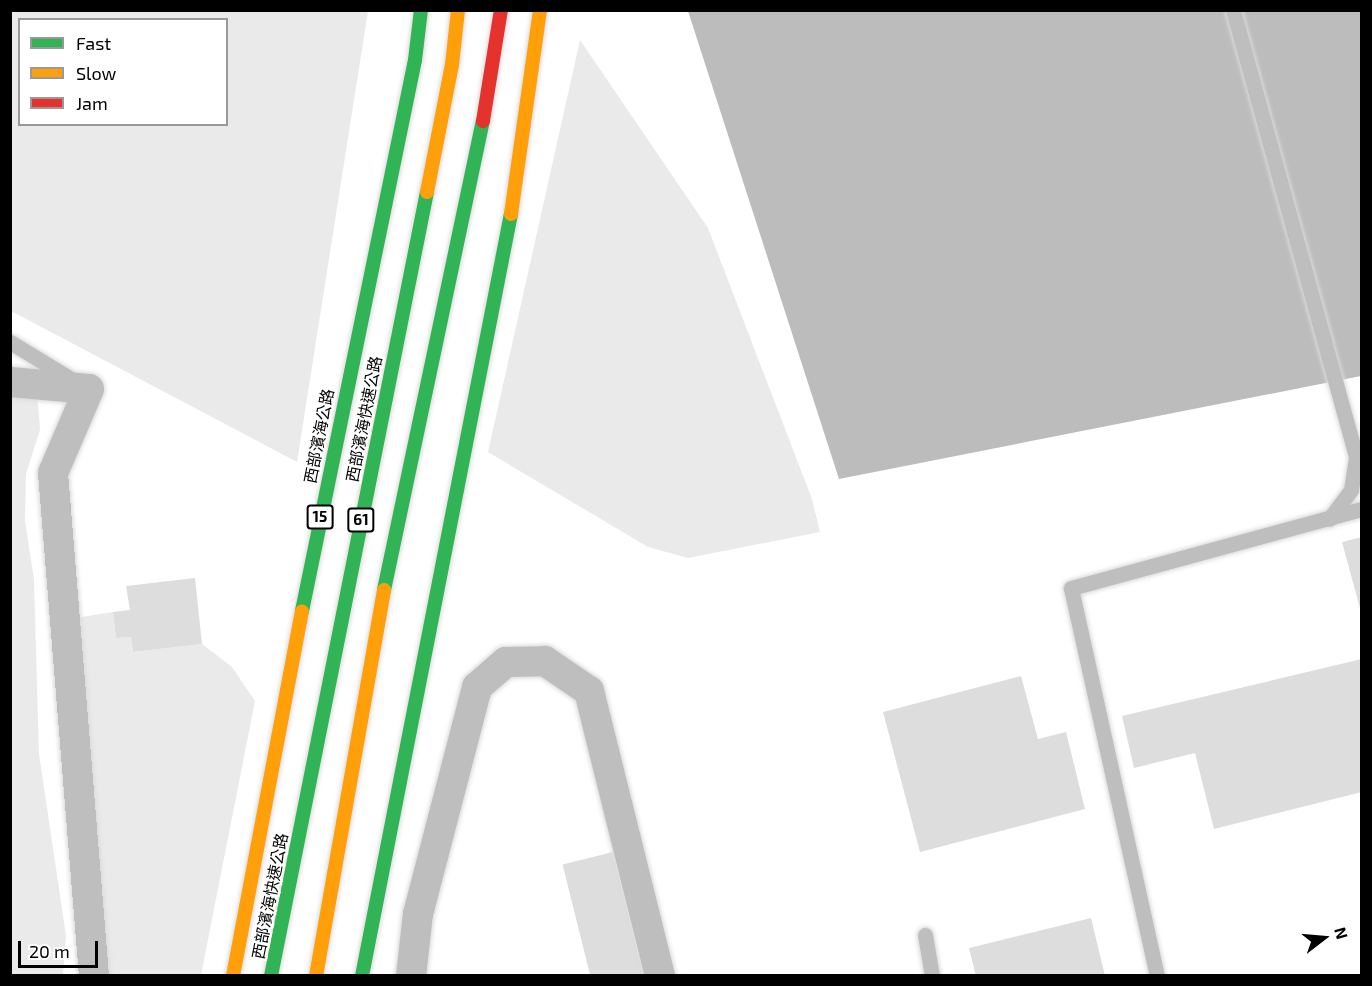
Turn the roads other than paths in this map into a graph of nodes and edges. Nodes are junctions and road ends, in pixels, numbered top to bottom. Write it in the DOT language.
graph roads {
  1 [pos="421,10"];
  2 [pos="458,10"];
  3 [pos="501,10"];
  4 [pos="540,10"];
  5 [pos="1233,10"];
  6 [pos="10,342"];
  7 [pos="10,381"];
  8 [pos="89,389"];
  9 [pos="1362,509"];
  10 [pos="1329,519"];
  11 [pos="925,934"];
  12 [pos="94,975"];
  13 [pos="233,975"];
  14 [pos="271,975"];
  15 [pos="316,975"];
  16 [pos="362,975"];
  17 [pos="411,975"];
  18 [pos="660,975"];
  19 [pos="932,975"];
  20 [pos="1157,975"];
  1 -- 13 [label="main road, 西部濱海公路 / 15"];
  2 -- 14 [label="main road, 西部濱海快速公路 / 61"];
  3 -- 15 [label="main road, 61"];
  4 -- 16 [label="main road"];
  5 -- 10 [label="lane"];
  6 -- 8 [label="lane"];
  7 -- 8 [label="street"];
  8 -- 12 [label="street"];
  9 -- 10 [label="lane"];
  10 -- 20 [label="lane"];
  11 -- 19 [label="lane"];
  17 -- 18 [label="street"];
}
